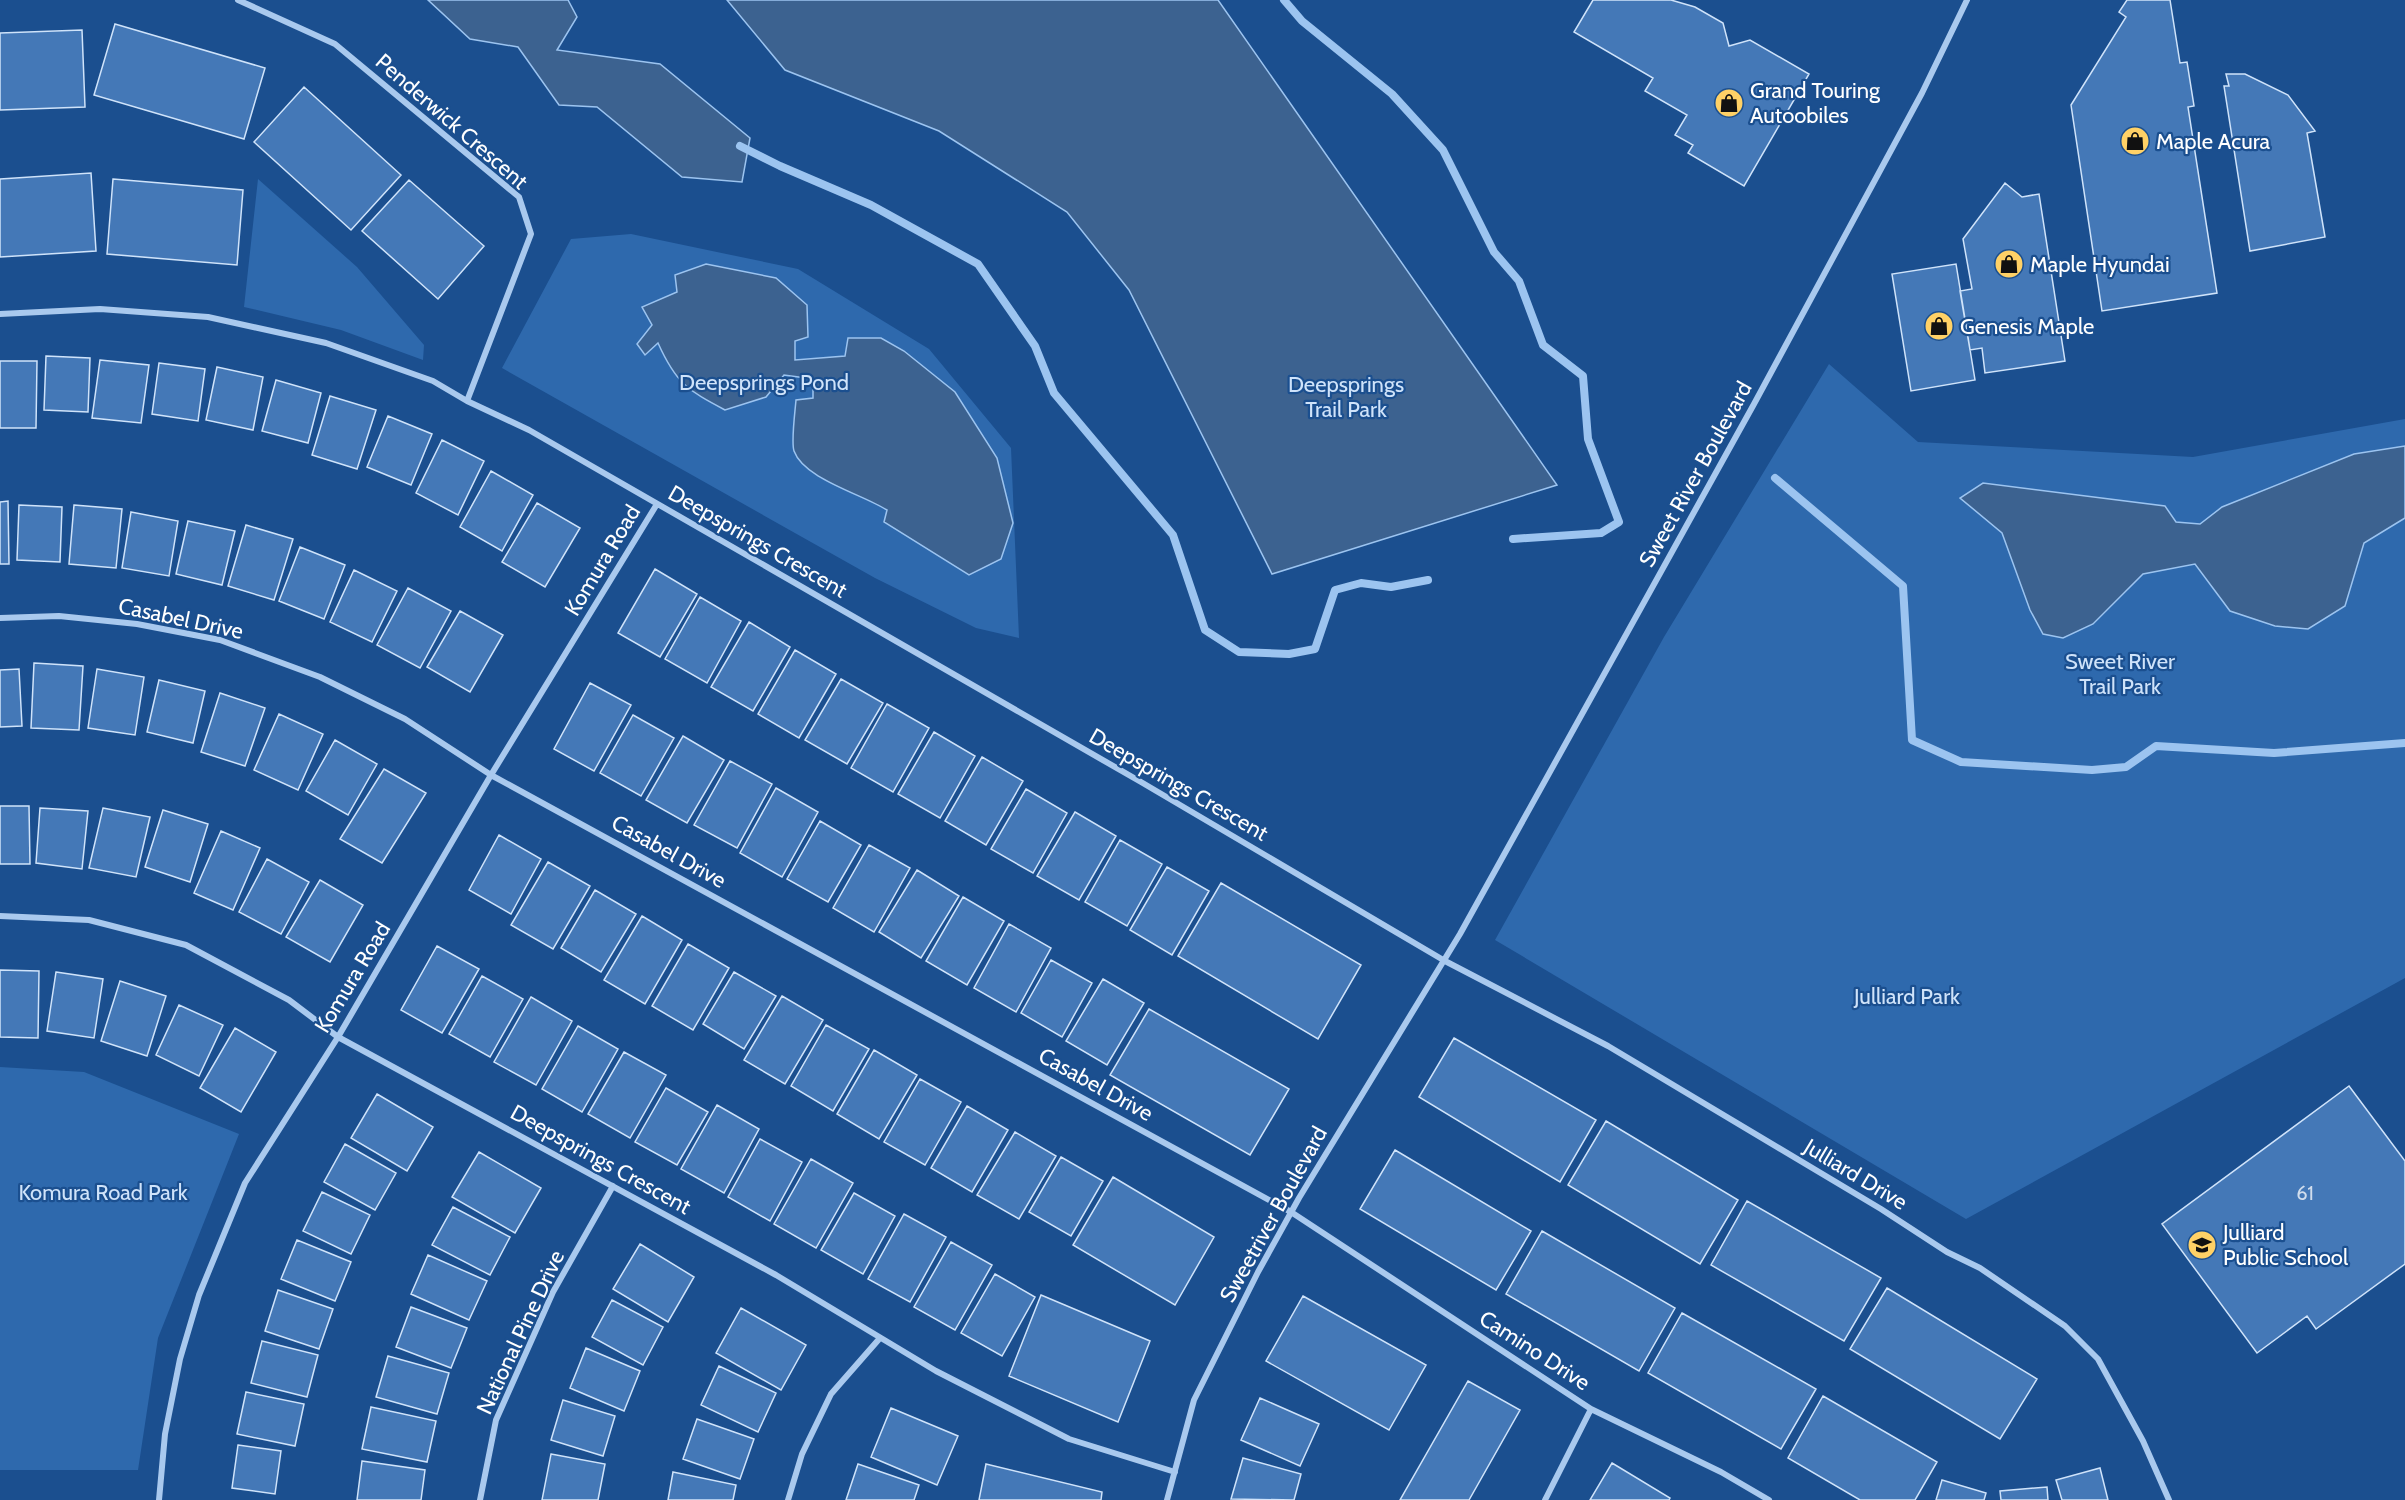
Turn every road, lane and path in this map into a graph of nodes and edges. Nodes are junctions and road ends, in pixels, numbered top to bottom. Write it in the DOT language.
graph roads {
  1 [pos="238,0"];
  2 [pos="1967,0"];
  3 [pos="0,314"];
  4 [pos="467,401"];
  5 [pos="657,504"];
  6 [pos="0,618"];
  7 [pos="491,775"];
  8 [pos="0,916"];
  9 [pos="1445,961"];
  10 [pos="338,1036"];
  11 [pos="613,1186"];
  12 [pos="1291,1212"];
  13 [pos="880,1338"];
  14 [pos="1591,1408"];
  15 [pos="1175,1472"];
  16 [pos="159,1500"];
  17 [pos="480,1500"];
  18 [pos="788,1500"];
  19 [pos="1167,1500"];
  20 [pos="1545,1500"];
  21 [pos="1768,1500"];
  22 [pos="2169,1500"];
  1 -- 4 [label="street, Penderwick Crescent"];
  2 -- 9 [label="street, Sweet River Boulevard"];
  3 -- 4 [label="street, Deepsprings Crescent"];
  4 -- 5 [label="street, Deepsprings Crescent"];
  5 -- 7 [label="street, Komura Road"];
  5 -- 9 [label="street, Deepsprings Crescent"];
  6 -- 7 [label="street, Casabel Drive"];
  7 -- 10 [label="street, Komura Road"];
  7 -- 12 [label="street, Casabel Drive"];
  8 -- 10 [label="street, Deepsprings Crescent"];
  9 -- 12 [label="street, Sweetriver Boulevard"];
  9 -- 22 [label="street, Julliard Drive"];
  10 -- 11 [label="street, Deepsprings Crescent"];
  10 -- 16 [label="street, Komura Road"];
  11 -- 13 [label="street, Deepsprings Crescent"];
  11 -- 17 [label="street, National Pine Drive"];
  12 -- 14 [label="street, Camino Drive"];
  12 -- 15 [label="street, Sweetriver Boulevard"];
  13 -- 15 [label="street, Deepsprings Crescent"];
  13 -- 18 [label="street"];
  14 -- 20 [label="street"];
  14 -- 21 [label="street, Camino Drive"];
  15 -- 19 [label="street, Sweetriver Boulevard"];
}
